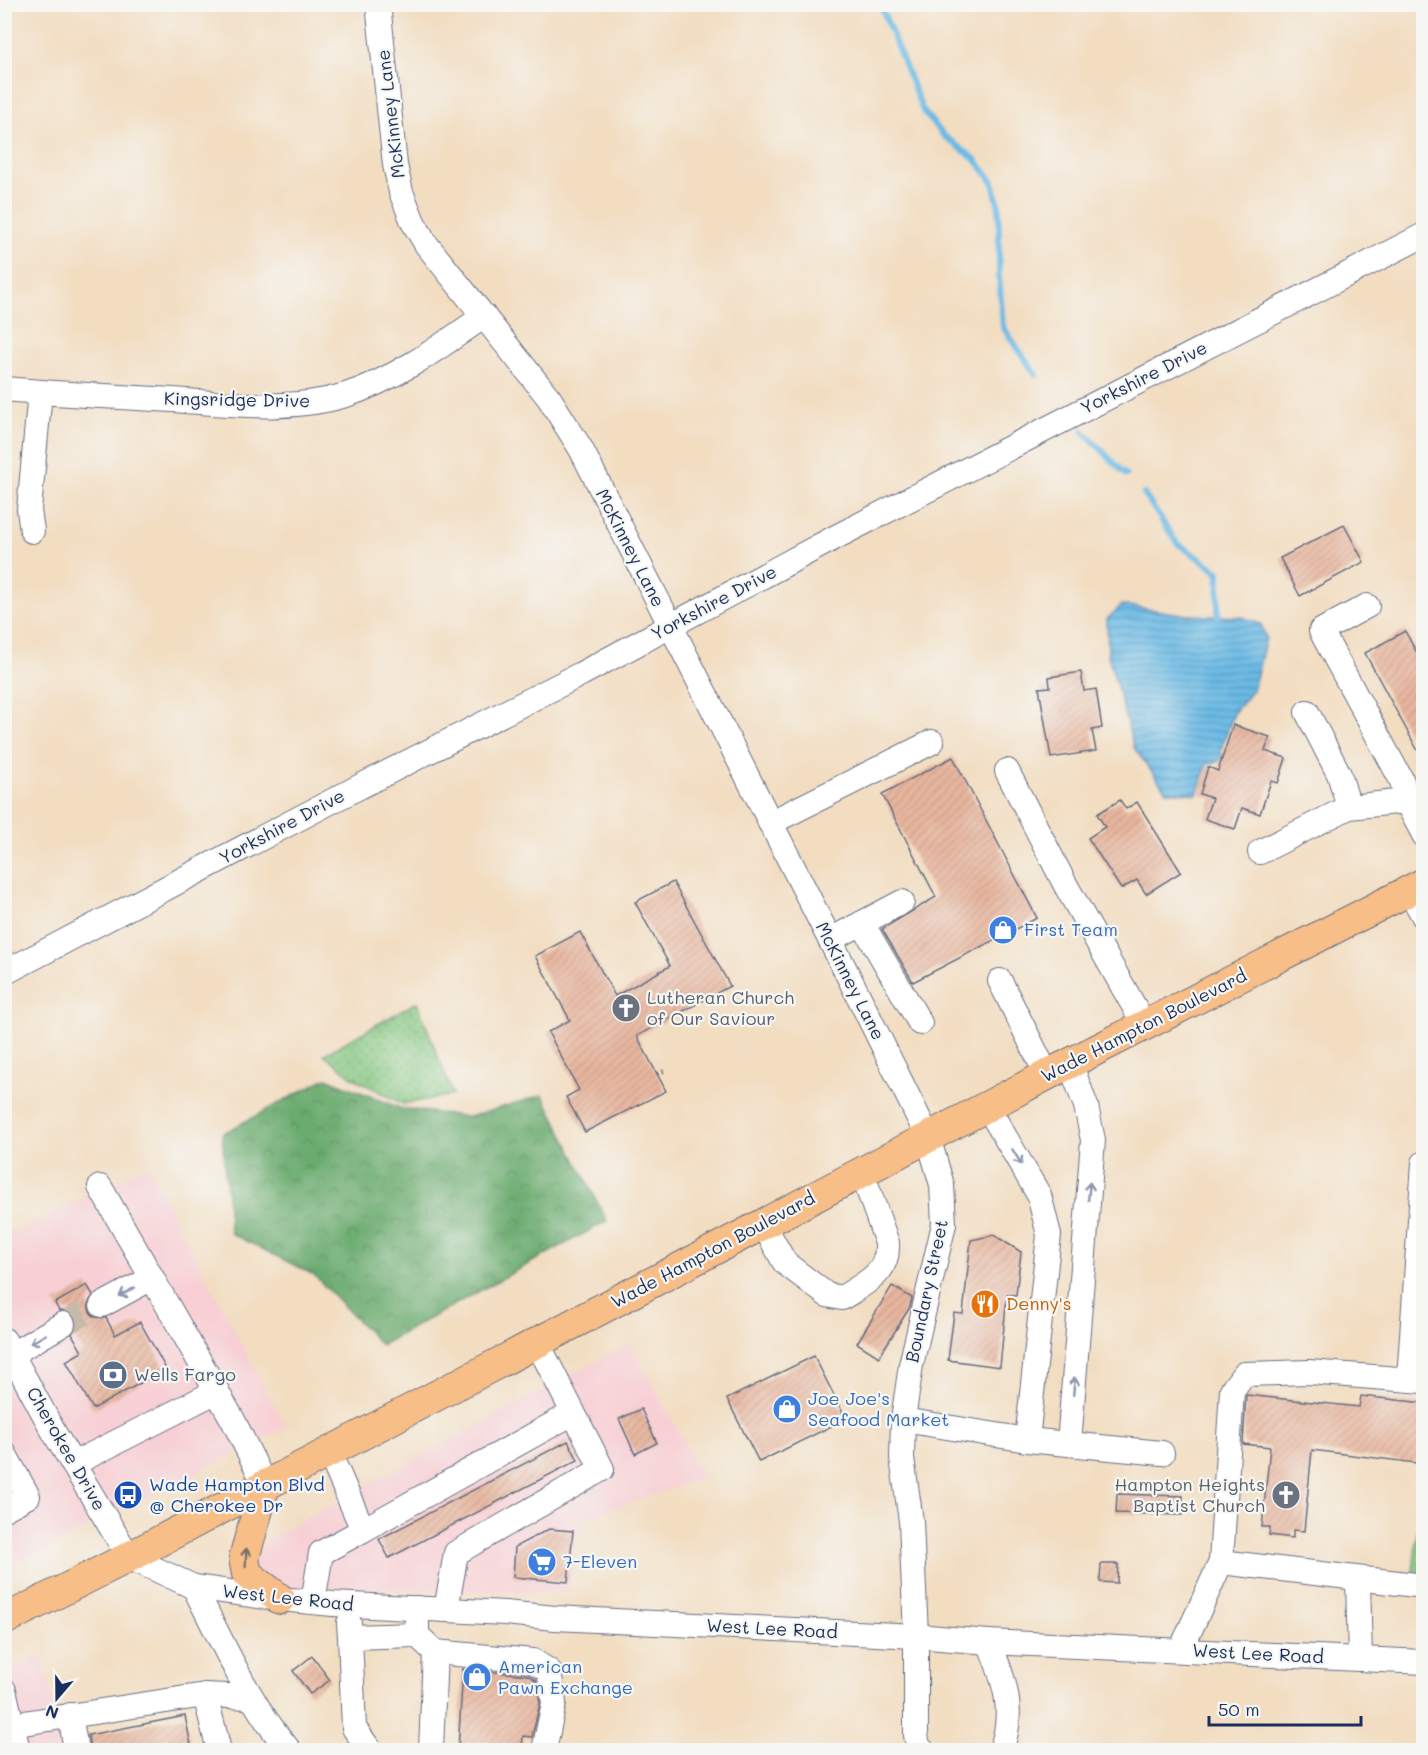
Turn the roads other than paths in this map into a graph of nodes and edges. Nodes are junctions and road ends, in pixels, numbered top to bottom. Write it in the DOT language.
graph roads {
  1 [pos="378,4"];
  2 [pos="1424,235"];
  3 [pos="484,316"];
  4 [pos="4,389"];
  5 [pos="40,392"];
  6 [pos="32,531"];
  7 [pos="1367,606"];
  8 [pos="669,627"];
  9 [pos="1307,712"];
  10 [pos="932,742"];
  11 [pos="1008,771"];
  12 [pos="1407,801"];
  13 [pos="1349,807"];
  14 [pos="770,823"];
  15 [pos="1424,835"];
  16 [pos="1260,852"];
  17 [pos="1416,887"];
  18 [pos="902,902"];
  19 [pos="1424,918"];
  20 [pos="862,923"];
  21 [pos="830,940"];
  22 [pos="4,973"];
  23 [pos="1000,981"];
  24 [pos="920,1023"];
  25 [pos="1145,1026"];
  26 [pos="1058,1069"];
  27 [pos="987,1106"];
  28 [pos="932,1149"];
  29 [pos="1424,1163"];
  30 [pos="862,1172"];
  31 [pos="100,1187"];
  32 [pos="763,1224"];
  33 [pos="152,1278"];
  34 [pos="102,1305"];
  35 [pos="63,1324"];
  36 [pos="537,1342"];
  37 [pos="8,1347"];
  38 [pos="1416,1380"];
  39 [pos="217,1391"];
  40 [pos="573,1413"];
  41 [pos="903,1420"];
  42 [pos="1027,1440"];
  43 [pos="1070,1444"];
  44 [pos="329,1452"];
  45 [pos="4,1453"];
  46 [pos="1162,1454"];
  47 [pos="73,1464"];
  48 [pos="265,1485"];
  49 [pos="4,1509"];
  50 [pos="363,1530"];
  51 [pos="129,1557"];
  52 [pos="1221,1562"];
  53 [pos="1358,1579"];
  54 [pos="1424,1586"];
  55 [pos="194,1587"];
  56 [pos="280,1599"];
  57 [pos="313,1602"];
  58 [pos="347,1605"];
  59 [pos="417,1608"];
  60 [pos="446,1610"];
  61 [pos="4,1620"];
  62 [pos="417,1635"];
  63 [pos="916,1636"];
  64 [pos="350,1637"];
  65 [pos="989,1642"];
  66 [pos="1180,1650"];
  67 [pos="435,1652"];
  68 [pos="1360,1659"];
  69 [pos="1424,1662"];
  70 [pos="4,1690"];
  71 [pos="205,1695"];
  72 [pos="250,1698"];
  73 [pos="70,1715"];
  74 [pos="9,1725"];
  75 [pos="18,1750"];
  76 [pos="76,1750"];
  77 [pos="219,1750"];
  78 [pos="289,1750"];
  79 [pos="370,1750"];
  80 [pos="431,1750"];
  81 [pos="544,1750"];
  82 [pos="922,1750"];
  83 [pos="1001,1750"];
  1 -- 3 [label="street, McKinney Lane"];
  2 -- 8 [label="street, Yorkshire Drive"];
  3 -- 5 [label="street, Kingsridge Drive"];
  3 -- 8 [label="street, McKinney Lane"];
  4 -- 5 [label="street, Kingsridge Drive"];
  5 -- 6 [label="street"];
  7 -- 12 [label="street"];
  8 -- 14 [label="street, McKinney Lane"];
  8 -- 22 [label="street, Yorkshire Drive"];
  9 -- 13 [label="street"];
  10 -- 14 [label="street"];
  11 -- 25 [label="street"];
  12 -- 13 [label="street"];
  12 -- 15 [label="street"];
  13 -- 16 [label="street"];
  14 -- 21 [label="street, McKinney Lane"];
  17 -- 19 [label="street"];
  17 -- 25 [label="main road, Wade Hampton Boulevard"];
  18 -- 20 [label="street"];
  20 -- 21 [label="street"];
  20 -- 24 [label="street"];
  21 -- 28 [label="street, McKinney Lane"];
  23 -- 26 [label="street"];
  25 -- 26 [label="main road, Wade Hampton Boulevard"];
  26 -- 27 [label="main road, Wade Hampton Boulevard"];
  43 -- 26 [label="street, one-way"];
  27 -- 28 [label="main road, Wade Hampton Boulevard"];
  27 -- 42 [label="street, one-way"];
  28 -- 30 [label="main road, Wade Hampton Boulevard"];
  28 -- 41 [label="street, Boundary Street"];
  29 -- 38 [label="street"];
  30 -- 32 [label="main road, Wade Hampton Boulevard"];
  30 -- 32 [label="street"];
  31 -- 33 [label="street"];
  32 -- 36 [label="main road, Wade Hampton Boulevard"];
  33 -- 34 [label="street, one-way"];
  33 -- 39 [label="street"];
  35 -- 37 [label="street, one-way"];
  36 -- 40 [label="street"];
  36 -- 44 [label="main road, Wade Hampton Boulevard"];
  37 -- 47 [label="street, Cherokee Drive"];
  38 -- 52 [label="street"];
  39 -- 47 [label="street"];
  39 -- 48 [label="street"];
  40 -- 50 [label="street"];
  40 -- 60 [label="street"];
  41 -- 42 [label="street"];
  41 -- 63 [label="street, Boundary Street"];
  42 -- 43 [label="street"];
  43 -- 46 [label="street"];
  44 -- 48 [label="main road, Wade Hampton Boulevard"];
  44 -- 50 [label="street"];
  45 -- 49 [label="street"];
  47 -- 51 [label="street, Cherokee Drive"];
  48 -- 51 [label="main road, Wade Hampton Boulevard"];
  56 -- 48 [label="main road, one-way"];
  50 -- 57 [label="street"];
  51 -- 55 [label="street, West Lee Road"];
  51 -- 61 [label="main road, Wade Hampton Boulevard"];
  52 -- 53 [label="street"];
  52 -- 66 [label="street"];
  53 -- 54 [label="street"];
  53 -- 68 [label="street"];
  55 -- 56 [label="street, West Lee Road"];
  55 -- 72 [label="street"];
  56 -- 57 [label="street, West Lee Road"];
  57 -- 58 [label="street, West Lee Road"];
  58 -- 59 [label="street, West Lee Road"];
  58 -- 64 [label="street"];
  59 -- 60 [label="street, West Lee Road"];
  59 -- 62 [label="street"];
  60 -- 63 [label="street, West Lee Road"];
  62 -- 64 [label="street"];
  62 -- 67 [label="street"];
  63 -- 65 [label="street, West Lee Road"];
  63 -- 82 [label="street, Boundary Street"];
  64 -- 79 [label="street"];
  65 -- 66 [label="street, West Lee Road"];
  65 -- 83 [label="street"];
  66 -- 68 [label="street, West Lee Road"];
  67 -- 80 [label="street"];
  67 -- 81 [label="street"];
  68 -- 69 [label="street, West Lee Road"];
  70 -- 74 [label="street"];
  71 -- 72 [label="street"];
  71 -- 73 [label="street"];
  71 -- 77 [label="street"];
  72 -- 78 [label="street"];
  73 -- 74 [label="street"];
  73 -- 76 [label="street"];
  74 -- 75 [label="street"];
}
